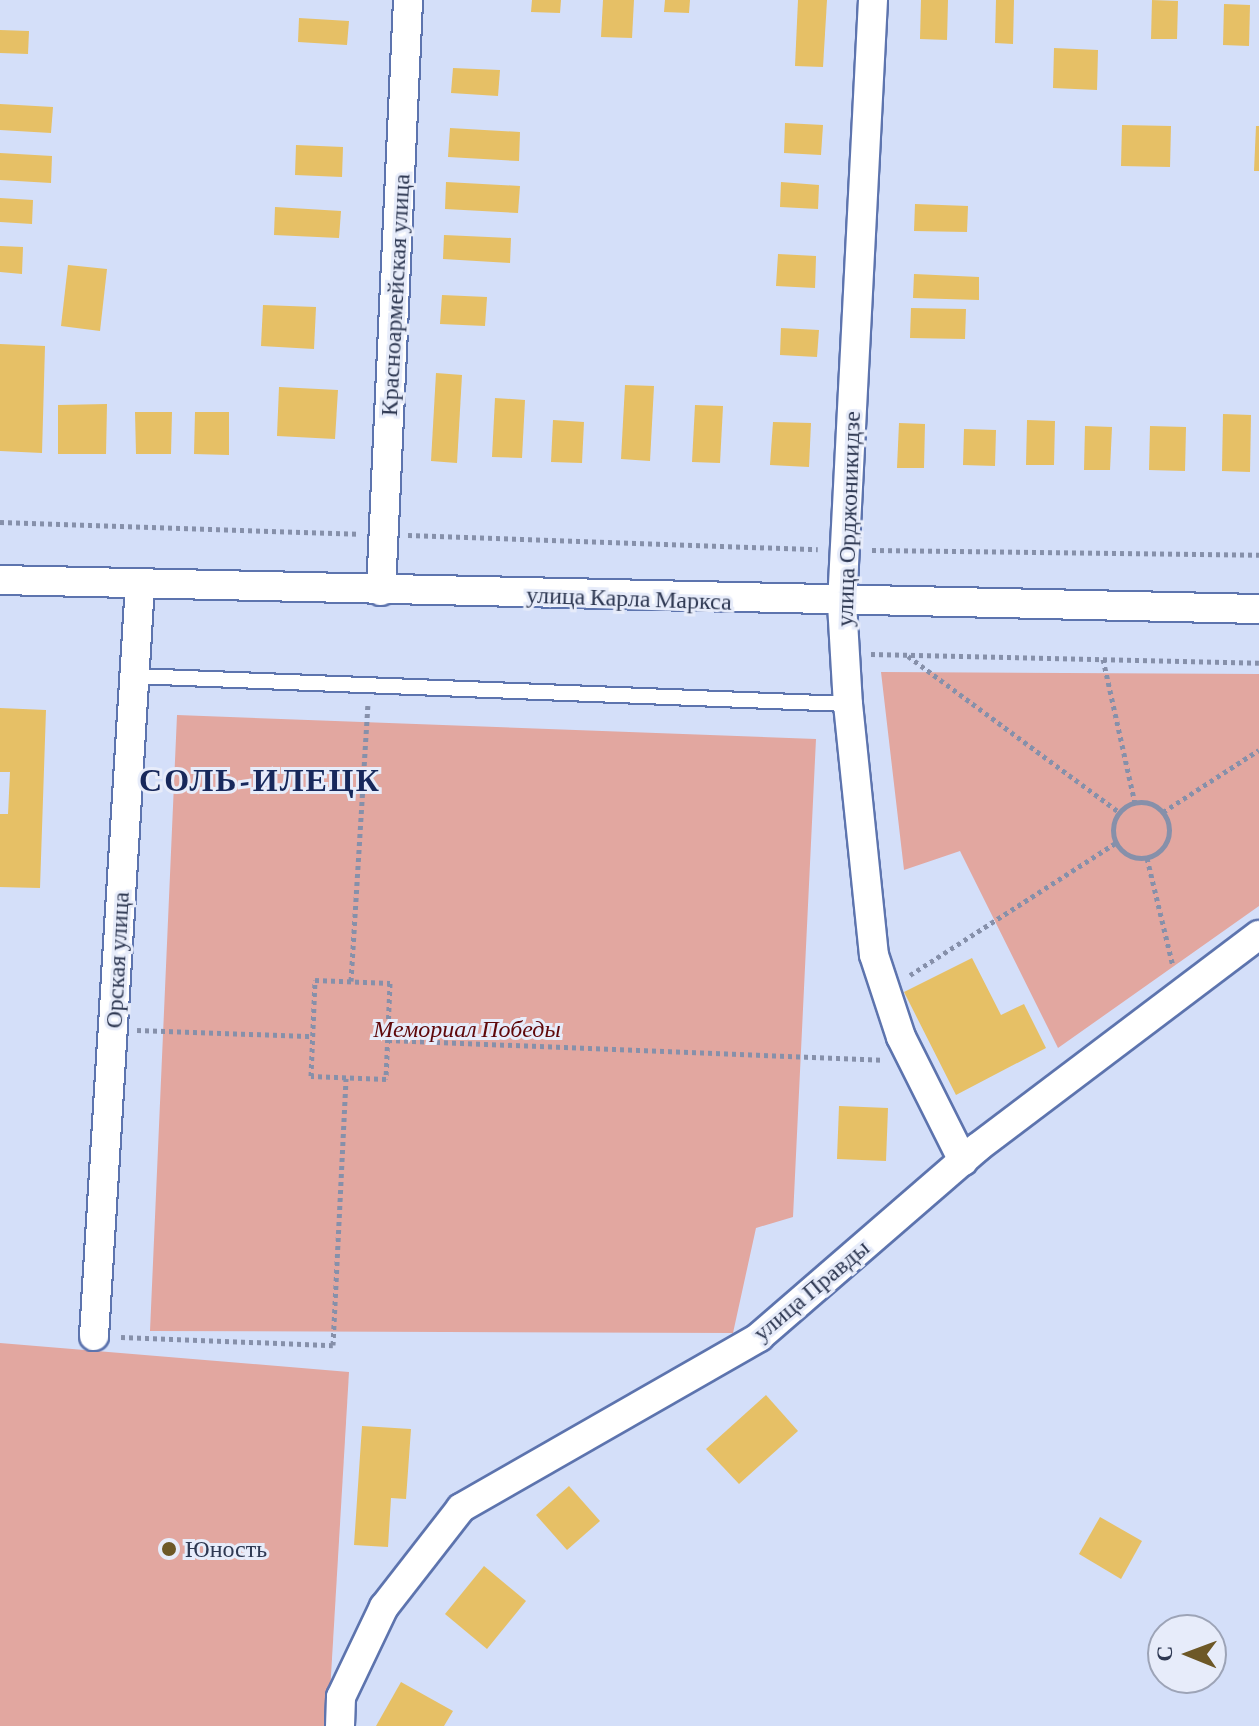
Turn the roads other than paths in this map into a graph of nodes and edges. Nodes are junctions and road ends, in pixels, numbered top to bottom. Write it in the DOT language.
graph roads {
  1 [pos="408,0"];
  2 [pos="873,0"];
  3 [pos="0,580"];
  4 [pos="140,584"];
  5 [pos="381,591"];
  6 [pos="842,604"];
  7 [pos="1259,609"];
  8 [pos="134,676"];
  9 [pos="848,704"];
  10 [pos="1259,935"];
  11 [pos="963,1161"];
  12 [pos="94,1336"];
  13 [pos="340,1726"];
  1 -- 5 [label="street, Красноармейская улица"];
  2 -- 6 [label="street, улица Орджоникидзе"];
  3 -- 4 [label="street, улица Карла Маркса"];
  4 -- 5 [label="street, улица Карла Маркса"];
  4 -- 8 [label="street, Орская улица"];
  5 -- 6 [label="street, улица Карла Маркса"];
  6 -- 7 [label="street, улица Карла Маркса"];
  6 -- 9 [label="street, улица Орджоникидзе"];
  8 -- 9 [label="lane"];
  8 -- 12 [label="street, Орская улица"];
  9 -- 11 [label="street, улица Орджоникидзе"];
  10 -- 11 [label="street, улица Правды"];
  11 -- 13 [label="street, улица Правды"];
}
